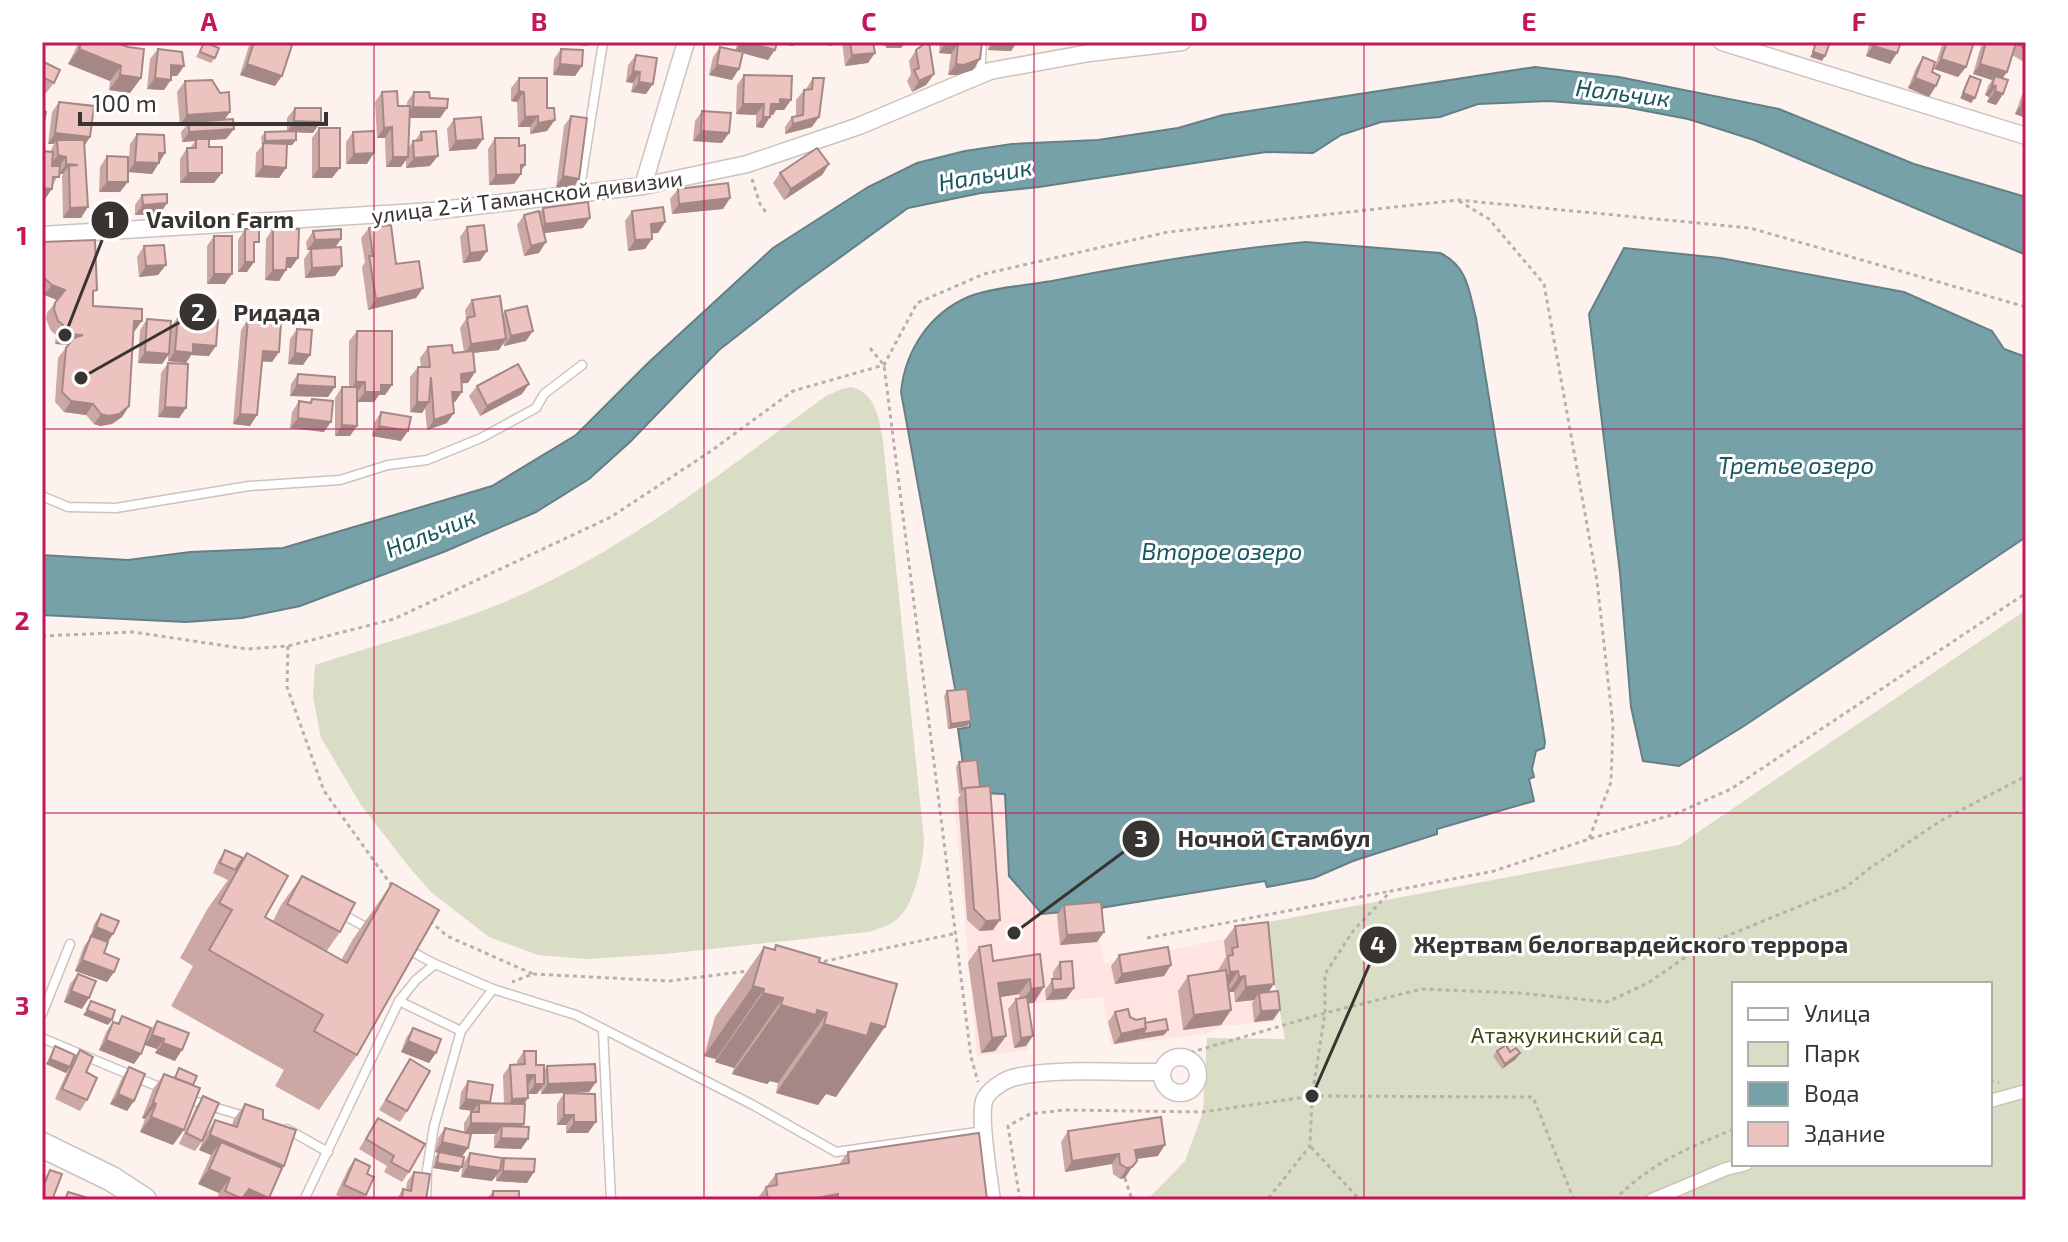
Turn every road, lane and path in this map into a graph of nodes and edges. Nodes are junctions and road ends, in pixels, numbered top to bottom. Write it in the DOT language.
graph roads {
  1 [pos="603,42"];
  2 [pos="686,42"];
  3 [pos="982,42"];
  4 [pos="1182,42"];
  5 [pos="1722,42"];
  6 [pos="980,75"];
  7 [pos="2026,136"];
  8 [pos="747,164"];
  9 [pos="643,186"];
  10 [pos="578,194"];
  11 [pos="1458,200"];
  12 [pos="767,214"];
  13 [pos="42,235"];
  14 [pos="2026,307"];
  15 [pos="870,348"];
  16 [pos="582,365"];
  17 [pos="884,365"];
  18 [pos="42,496"];
  19 [pos="2026,593"];
  20 [pos="42,636"];
  21 [pos="288,646"];
  22 [pos="2026,776"];
  23 [pos="1589,839"];
  24 [pos="395,889"];
  25 [pos="1391,891"];
  26 [pos="328,907"];
  27 [pos="426,917"];
  28 [pos="955,934"];
  29 [pos="382,935"];
  30 [pos="1147,938"];
  31 [pos="395,943"];
  32 [pos="70,944"];
  33 [pos="435,964"];
  34 [pos="809,964"];
  35 [pos="762,969"];
  36 [pos="533,974"];
  37 [pos="493,989"];
  38 [pos="399,1001"];
  39 [pos="1325,1013"];
  40 [pos="42,1014"];
  41 [pos="603,1030"];
  42 [pos="461,1031"];
  43 [pos="42,1038"];
  44 [pos="1175,1057"];
  45 [pos="1161,1072"];
  46 [pos="2026,1091"];
  47 [pos="1312,1096"];
  48 [pos="984,1100"];
  49 [pos="1992,1100"];
  50 [pos="260,1121"];
  51 [pos="275,1126"];
  52 [pos="1732,1130"];
  53 [pos="985,1131"];
  54 [pos="42,1145"];
  55 [pos="1310,1146"];
  56 [pos="328,1152"];
  57 [pos="1738,1166"];
  58 [pos="1125,1178"];
  59 [pos="144,1200"];
  60 [pos="304,1200"];
  61 [pos="426,1200"];
  62 [pos="611,1200"];
  63 [pos="992,1200"];
  64 [pos="1020,1200"];
  65 [pos="1132,1200"];
  66 [pos="1267,1200"];
  67 [pos="1360,1200"];
  68 [pos="1574,1200"];
  69 [pos="1614,1200"];
  70 [pos="1652,1200"];
  1 -- 10 [label="lane"];
  2 -- 9 [label="street"];
  3 -- 6 [label="lane"];
  4 -- 6 [label="street, улица 2-й Таманской дивизии"];
  5 -- 7 [label="street"];
  6 -- 8 [label="street, улица 2-й Таманской дивизии"];
  8 -- 9 [label="street, улица 2-й Таманской дивизии"];
  8 -- 12 [label="path"];
  9 -- 10 [label="street, улица 2-й Таманской дивизии"];
  10 -- 13 [label="street, улица 2-й Таманской дивизии"];
  11 -- 14 [label="path"];
  11 -- 17 [label="path"];
  11 -- 23 [label="path"];
  15 -- 17 [label="path"];
  16 -- 18 [label="lane"];
  17 -- 21 [label="path"];
  17 -- 28 [label="path"];
  19 -- 23 [label="path"];
  20 -- 21 [label="path"];
  21 -- 24 [label="path"];
  22 -- 39 [label="path"];
  23 -- 25 [label="path"];
  25 -- 30 [label="path"];
  25 -- 39 [label="path"];
  26 -- 29 [label="lane"];
  27 -- 36 [label="path"];
  28 -- 34 [label="path"];
  28 -- 48 [label="path"];
  31 -- 33 [label="lane"];
  32 -- 40 [label="lane"];
  33 -- 37 [label="lane"];
  33 -- 38 [label="lane"];
  35 -- 36 [label="path"];
  36 -- 37 [label="path"];
  37 -- 41 [label="lane"];
  37 -- 42 [label="lane"];
  38 -- 42 [label="lane"];
  38 -- 56 [label="lane"];
  39 -- 44 [label="path"];
  39 -- 47 [label="path"];
  41 -- 53 [label="lane"];
  41 -- 62 [label="lane"];
  42 -- 61 [label="lane"];
  43 -- 50 [label="lane"];
  44 -- 45 [label="street"];
  44 -- 45 [label="street"];
  45 -- 48 [label="street"];
  46 -- 49 [label="street"];
  47 -- 55 [label="path"];
  47 -- 64 [label="path"];
  47 -- 68 [label="path"];
  48 -- 53 [label="street"];
  51 -- 56 [label="lane"];
  52 -- 69 [label="path"];
  53 -- 63 [label="street"];
  54 -- 59 [label="main road"];
  55 -- 66 [label="path"];
  55 -- 67 [label="path"];
  56 -- 60 [label="lane"];
  57 -- 70 [label="street"];
  58 -- 65 [label="path"];
}
